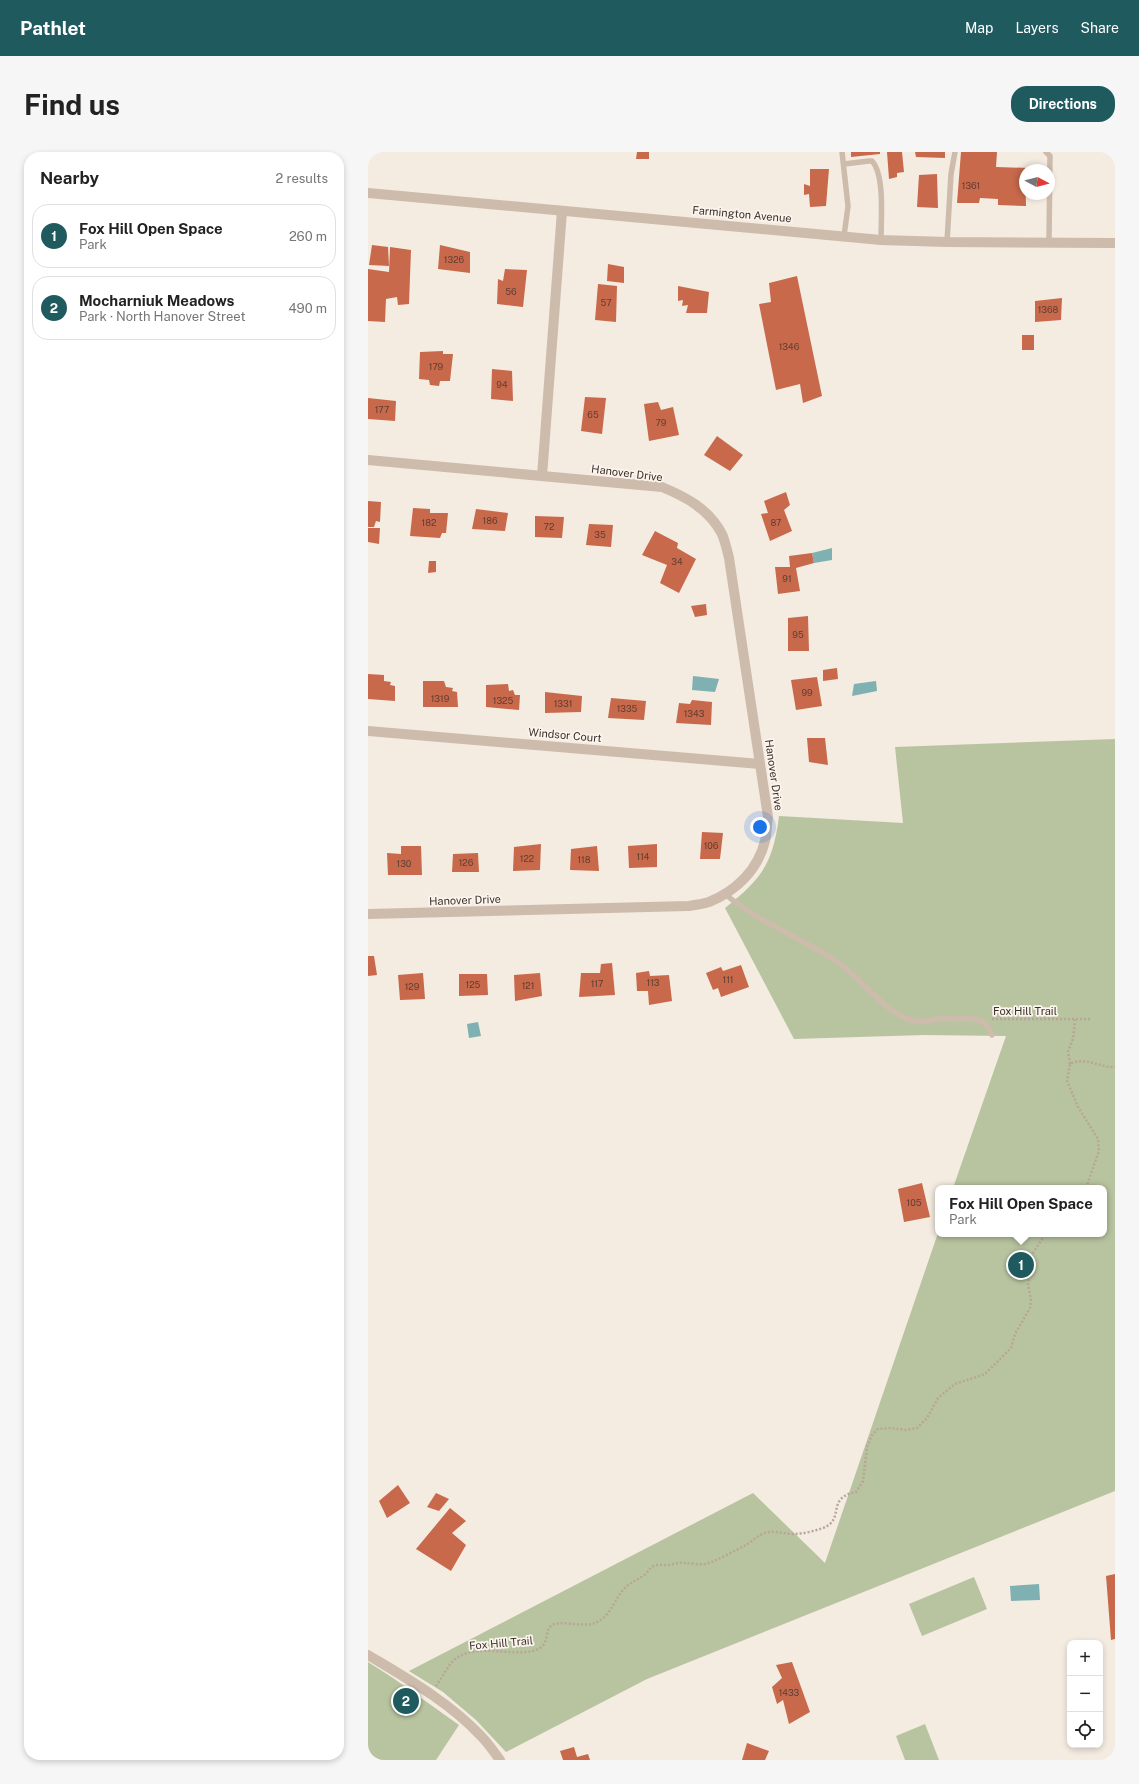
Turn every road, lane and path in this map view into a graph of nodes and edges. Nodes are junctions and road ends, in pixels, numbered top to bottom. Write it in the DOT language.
graph roads {
  1 [pos="842,152"];
  2 [pos="956,152"];
  3 [pos="1046,152"];
  4 [pos="844,164"];
  5 [pos="368,193"];
  6 [pos="562,211"];
  7 [pos="844,236"];
  8 [pos="881,240"];
  9 [pos="947,242"];
  10 [pos="1049,242"];
  11 [pos="1115,242"];
  12 [pos="368,460"];
  13 [pos="542,476"];
  14 [pos="368,731"];
  15 [pos="760,764"];
  16 [pos="725,894"];
  17 [pos="368,914"];
  18 [pos="975,1018"];
  19 [pos="1075,1019"];
  20 [pos="1091,1019"];
  21 [pos="992,1035"];
  22 [pos="1070,1064"];
  23 [pos="1115,1067"];
  24 [pos="1087,1185"];
  25 [pos="1044,1237"];
  26 [pos="368,1655"];
  27 [pos="431,1694"];
  28 [pos="500,1760"];
  1 -- 4 [label="lane"];
  2 -- 9 [label="lane"];
  3 -- 10 [label="lane"];
  4 -- 7 [label="lane"];
  4 -- 8 [label="lane"];
  5 -- 6 [label="street, Farmington Avenue"];
  6 -- 7 [label="street, Farmington Avenue"];
  6 -- 13 [label="street"];
  7 -- 8 [label="street, Farmington Avenue"];
  8 -- 9 [label="street, Farmington Avenue"];
  9 -- 10 [label="street, Farmington Avenue"];
  10 -- 11 [label="street, Farmington Avenue"];
  12 -- 13 [label="street, Hanover Drive"];
  13 -- 15 [label="street, Hanover Drive"];
  14 -- 15 [label="street, Windsor Court"];
  15 -- 16 [label="street, Hanover Drive"];
  16 -- 17 [label="street, Hanover Drive"];
  16 -- 18 [label="lane"];
  18 -- 19 [label="path, Fox Hill Trail"];
  18 -- 21 [label="lane"];
  19 -- 20 [label="path, Fox Hill Trail"];
  19 -- 22 [label="path"];
  22 -- 23 [label="path"];
  22 -- 24 [label="path"];
  25 -- 27 [label="path, Fox Hill Trail"];
  26 -- 27 [label="street"];
  27 -- 28 [label="street"];
}
